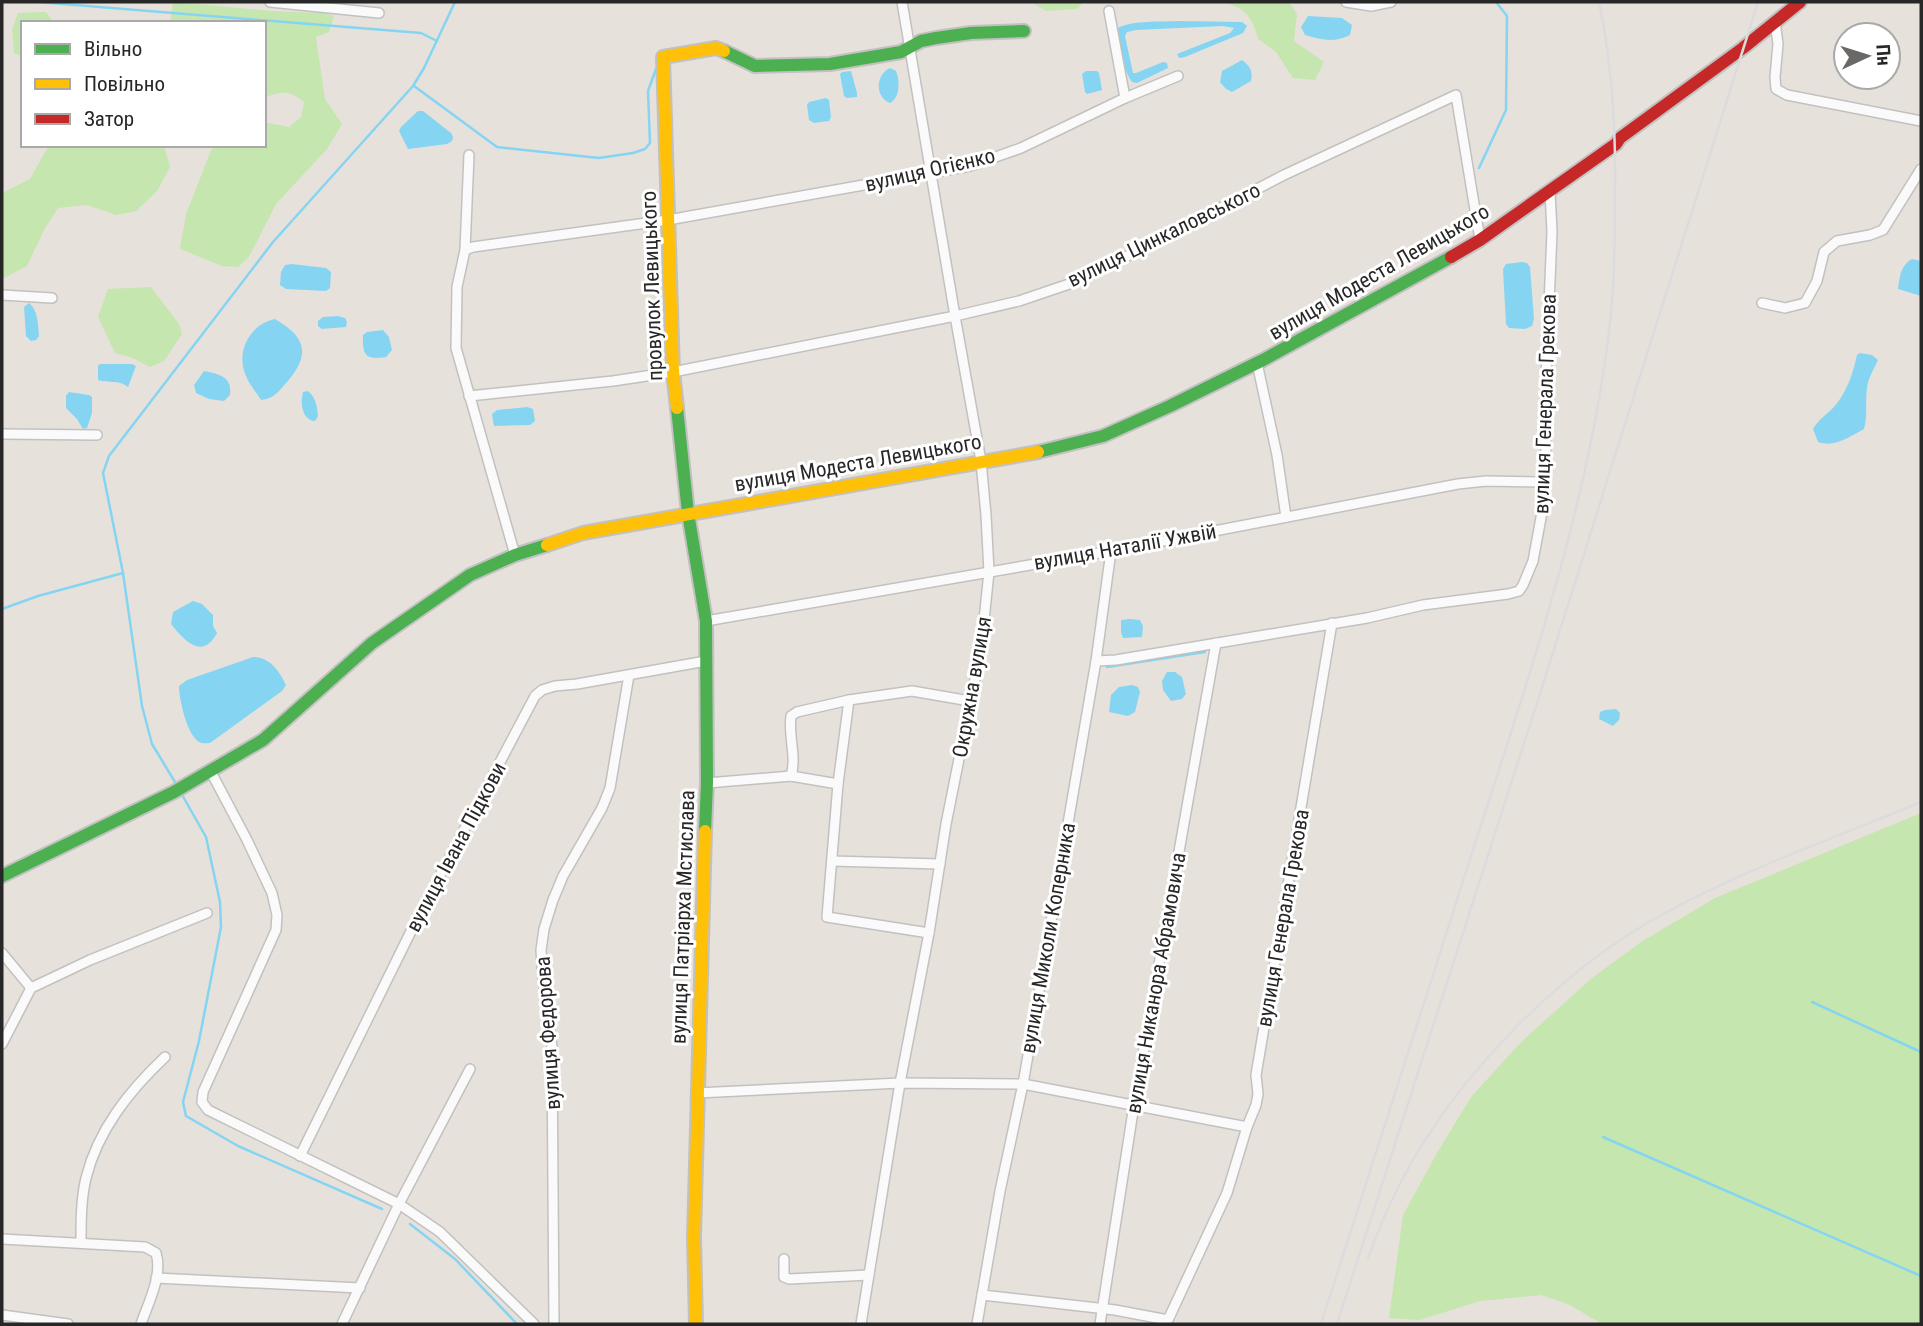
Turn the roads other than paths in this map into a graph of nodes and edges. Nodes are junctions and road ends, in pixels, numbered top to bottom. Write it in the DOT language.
graph roads {
  1 [pos="270,2"];
  2 [pos="902,2"];
  3 [pos="1346,2"];
  4 [pos="1391,2"];
  5 [pos="1800,2"];
  6 [pos="1109,10"];
  7 [pos="379,13"];
  8 [pos="1775,21"];
  9 [pos="1024,31"];
  10 [pos="909,48"];
  11 [pos="1178,76"];
  12 [pos="1125,98"];
  13 [pos="1921,121"];
  14 [pos="469,155"];
  15 [pos="1921,169"];
  16 [pos="931,174"];
  17 [pos="1550,191"];
  18 [pos="668,220"];
  19 [pos="1480,240"];
  20 [pos="465,250"];
  21 [pos="2,295"];
  22 [pos="52,298"];
  23 [pos="1762,303"];
  24 [pos="955,316"];
  25 [pos="1257,363"];
  26 [pos="673,372"];
  27 [pos="469,396"];
  28 [pos="2,435"];
  29 [pos="97,435"];
  30 [pos="981,461"];
  31 [pos="1544,482"];
  32 [pos="688,513"];
  33 [pos="1286,517"];
  34 [pos="1111,551"];
  35 [pos="515,555"];
  36 [pos="989,572"];
  37 [pos="706,621"];
  38 [pos="1332,624"];
  39 [pos="1216,643"];
  40 [pos="706,661"];
  41 [pos="1096,661"];
  42 [pos="629,675"];
  43 [pos="849,700"];
  44 [pos="970,701"];
  45 [pos="211,772"];
  46 [pos="790,776"];
  47 [pos="707,783"];
  48 [pos="838,784"];
  49 [pos="832,861"];
  50 [pos="940,864"];
  51 [pos="2,876"];
  52 [pos="207,913"];
  53 [pos="929,933"];
  54 [pos="2,953"];
  55 [pos="32,988"];
  56 [pos="2,1044"];
  57 [pos="164,1058"];
  58 [pos="470,1069"];
  59 [pos="900,1083"];
  60 [pos="1023,1084"];
  61 [pos="696,1093"];
  62 [pos="1134,1105"];
  63 [pos="1247,1127"];
  64 [pos="299,1156"];
  65 [pos="399,1205"];
  66 [pos="2,1239"];
  67 [pos="80,1243"];
  68 [pos="784,1259"];
  69 [pos="869,1275"];
  70 [pos="156,1278"];
  71 [pos="360,1288"];
  72 [pos="982,1294"];
  73 [pos="1103,1310"];
  74 [pos="2,1315"];
  75 [pos="21,1321"];
  76 [pos="68,1324"];
  77 [pos="142,1324"];
  78 [pos="342,1324"];
  79 [pos="534,1324"];
  80 [pos="554,1324"];
  81 [pos="696,1324"];
  82 [pos="861,1324"];
  83 [pos="977,1324"];
  84 [pos="1100,1324"];
  1 -- 7 [label="street"];
  2 -- 10 [label="street, Окружна вулиця"];
  3 -- 4 [label="street"];
  5 -- 8 [label="street"];
  6 -- 12 [label="street"];
  8 -- 13 [label="street"];
  8 -- 17 [label="street, вулиця Модеста Левицького"];
  9 -- 10 [label="street"];
  10 -- 16 [label="street, Окружна вулиця"];
  10 -- 18 [label="street, провулок Левицького"];
  11 -- 12 [label="street, вулиця Огієнко"];
  12 -- 16 [label="street, вулиця Огієнко"];
  14 -- 20 [label="street"];
  15 -- 23 [label="street"];
  16 -- 18 [label="street, вулиця Огієнко"];
  16 -- 24 [label="street, Окружна вулиця"];
  17 -- 19 [label="street, вулиця Модеста Левицького"];
  17 -- 31 [label="street, вулиця Генерала Грекова"];
  18 -- 20 [label="street, вулиця Огієнко"];
  18 -- 26 [label="street, провулок Левицького"];
  19 -- 24 [label="street, вулиця Цинкаловського"];
  19 -- 25 [label="street, вулиця Модеста Левицького"];
  20 -- 27 [label="street"];
  21 -- 22 [label="street"];
  24 -- 26 [label="street, вулиця Цинкаловського"];
  24 -- 30 [label="street, Окружна вулиця"];
  25 -- 30 [label="street, вулиця Модеста Левицького"];
  25 -- 33 [label="street"];
  26 -- 27 [label="street, вулиця Цинкаловського"];
  26 -- 32 [label="street, провулок Левицького"];
  27 -- 35 [label="street"];
  28 -- 29 [label="street"];
  30 -- 32 [label="street, вулиця Модеста Левицького"];
  30 -- 36 [label="street, Окружна вулиця"];
  31 -- 33 [label="street, вулиця Наталії Ужвій"];
  31 -- 38 [label="street, вулиця Генерала Грекова"];
  32 -- 35 [label="street, вулиця Модеста Левицького"];
  32 -- 37 [label="street, вулиця Патріарха Мстислава"];
  33 -- 34 [label="street, вулиця Наталії Ужвій"];
  34 -- 36 [label="street, вулиця Наталії Ужвій"];
  34 -- 41 [label="street, вулиця Миколи Коперника"];
  35 -- 45 [label="street, вулиця Модеста Левицького"];
  36 -- 37 [label="street, вулиця Наталії Ужвій"];
  36 -- 44 [label="street, Окружна вулиця"];
  37 -- 40 [label="street, вулиця Патріарха Мстислава"];
  38 -- 39 [label="street, вулиця Генерала Грекова"];
  38 -- 63 [label="street, вулиця Генерала Грекова"];
  39 -- 41 [label="street, вулиця Генерала Грекова"];
  39 -- 62 [label="street, вулиця Никанора Абрамовича"];
  40 -- 42 [label="street, вулиця Івана Підкови"];
  40 -- 47 [label="street, вулиця Патріарха Мстислава"];
  41 -- 60 [label="street, вулиця Миколи Коперника"];
  42 -- 64 [label="street, вулиця Івана Підкови"];
  42 -- 80 [label="street, вулиця Федорова"];
  43 -- 44 [label="street"];
  43 -- 46 [label="street"];
  43 -- 48 [label="street"];
  44 -- 50 [label="street, Окружна вулиця"];
  45 -- 51 [label="street, вулиця Модеста Левицького"];
  45 -- 64 [label="street"];
  46 -- 47 [label="street"];
  46 -- 48 [label="street"];
  47 -- 61 [label="street, вулиця Патріарха Мстислава"];
  48 -- 49 [label="street"];
  49 -- 50 [label="street"];
  49 -- 53 [label="street"];
  50 -- 53 [label="street, Окружна вулиця"];
  52 -- 55 [label="street"];
  53 -- 59 [label="street, Окружна вулиця"];
  54 -- 55 [label="street"];
  55 -- 56 [label="street"];
  57 -- 67 [label="street"];
  58 -- 65 [label="street"];
  59 -- 60 [label="street"];
  59 -- 61 [label="street"];
  59 -- 69 [label="street, Окружна вулиця"];
  60 -- 62 [label="street"];
  60 -- 72 [label="street, вулиця Миколи Коперника"];
  61 -- 81 [label="street, вулиця Патріарха Мстислава"];
  62 -- 63 [label="street"];
  62 -- 73 [label="street, вулиця Никанора Абрамовича"];
  63 -- 73 [label="street, вулиця Генерала Грекова"];
  64 -- 65 [label="street"];
  65 -- 71 [label="street"];
  65 -- 79 [label="street"];
  66 -- 67 [label="street"];
  67 -- 70 [label="street"];
  68 -- 69 [label="street"];
  69 -- 82 [label="street, Окружна вулиця"];
  70 -- 71 [label="street"];
  70 -- 77 [label="street"];
  71 -- 78 [label="street"];
  72 -- 73 [label="street"];
  72 -- 83 [label="street, вулиця Миколи Коперника"];
  73 -- 84 [label="street, вулиця Никанора Абрамовича"];
  74 -- 75 [label="street"];
  75 -- 76 [label="street"];
}
